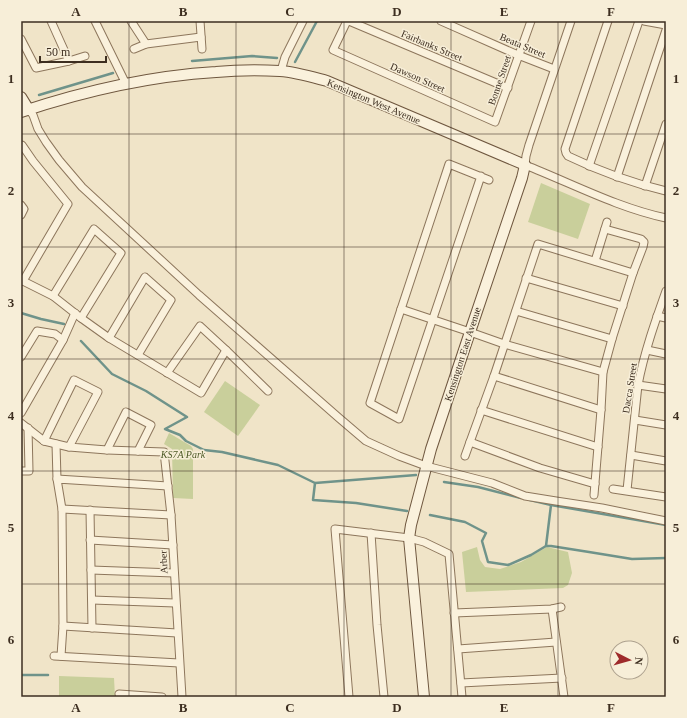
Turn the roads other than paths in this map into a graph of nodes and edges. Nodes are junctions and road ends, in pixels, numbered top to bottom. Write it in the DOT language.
graph roads {
  1 [pos="51,21"];
  2 [pos="95,21"];
  3 [pos="130,21"];
  4 [pos="200,21"];
  5 [pos="303,21"];
  6 [pos="348,21"];
  7 [pos="441,21"];
  8 [pos="530,21"];
  9 [pos="570,21"];
  10 [pos="608,21"];
  11 [pos="639,21"];
  12 [pos="644,21"];
  13 [pos="666,25"];
  14 [pos="666,30"];
  15 [pos="201,37"];
  16 [pos="21,39"];
  17 [pos="146,44"];
  18 [pos="134,49"];
  19 [pos="202,49"];
  20 [pos="518,55"];
  21 [pos="85,56"];
  22 [pos="69,61"];
  23 [pos="554,69"];
  24 [pos="281,71"];
  25 [pos="126,84"];
  26 [pos="508,88"];
  27 [pos="21,97"];
  28 [pos="25,111"];
  29 [pos="495,122"];
  30 [pos="666,124"];
  31 [pos="21,145"];
  32 [pos="525,165"];
  33 [pos="589,166"];
  34 [pos="481,176"];
  35 [pos="617,177"];
  36 [pos="490,180"];
  37 [pos="645,186"];
  38 [pos="666,191"];
  39 [pos="21,205"];
  40 [pos="21,215"];
  41 [pos="666,218"];
  42 [pos="594,261"];
  43 [pos="633,273"];
  44 [pos="526,278"];
  45 [pos="22,280"];
  46 [pos="666,291"];
  47 [pos="53,296"];
  48 [pos="623,306"];
  49 [pos="401,309"];
  50 [pos="516,311"];
  51 [pos="78,316"];
  52 [pos="657,316"];
  53 [pos="666,318"];
  54 [pos="432,319"];
  55 [pos="470,332"];
  56 [pos="109,338"];
  57 [pos="612,339"];
  58 [pos="63,340"];
  59 [pos="504,344"];
  60 [pos="226,350"];
  61 [pos="647,350"];
  62 [pos="666,354"];
  63 [pos="138,355"];
  64 [pos="21,357"];
  65 [pos="603,372"];
  66 [pos="167,373"];
  67 [pos="494,376"];
  68 [pos="638,385"];
  69 [pos="666,389"];
  70 [pos="268,391"];
  71 [pos="481,410"];
  72 [pos="601,410"];
  73 [pos="21,413"];
  74 [pos="635,420"];
  75 [pos="21,423"];
  76 [pos="666,425"];
  77 [pos="28,428"];
  78 [pos="44,441"];
  79 [pos="470,442"];
  80 [pos="56,444"];
  81 [pos="69,447"];
  82 [pos="598,447"];
  83 [pos="107,450"];
  84 [pos="138,451"];
  85 [pos="631,455"];
  86 [pos="465,456"];
  87 [pos="666,461"];
  88 [pos="426,466"];
  89 [pos="21,471"];
  90 [pos="57,479"];
  91 [pos="595,484"];
  92 [pos="168,486"];
  93 [pos="613,489"];
  94 [pos="627,490"];
  95 [pos="594,495"];
  96 [pos="666,497"];
  97 [pos="62,509"];
  98 [pos="90,510"];
  99 [pos="171,515"];
  100 [pos="666,521"];
  101 [pos="371,533"];
  102 [pos="410,538"];
  103 [pos="90,540"];
  104 [pos="173,545"];
  105 [pos="91,570"];
  106 [pos="174,573"];
  107 [pos="92,600"];
  108 [pos="176,604"];
  109 [pos="561,607"];
  110 [pos="552,609"];
  111 [pos="454,613"];
  112 [pos="62,626"];
  113 [pos="92,628"];
  114 [pos="178,633"];
  115 [pos="556,642"];
  116 [pos="458,649"];
  117 [pos="179,664"];
  118 [pos="562,678"];
  119 [pos="461,683"];
  120 [pos="120,697"];
  121 [pos="150,697"];
  122 [pos="162,697"];
  123 [pos="182,697"];
  124 [pos="350,697"];
  125 [pos="384,697"];
  126 [pos="424,697"];
  127 [pos="462,697"];
  128 [pos="564,697"];
  1 -- 22 [label="street"];
  2 -- 25 [label="street"];
  3 -- 17 [label="street"];
  4 -- 15 [label="street"];
  5 -- 24 [label="street"];
  6 -- 26 [label="street, Fairbanks Street"];
  6 -- 29 [label="street, Dawson Street"];
  7 -- 20 [label="street, Beata Street"];
  8 -- 20 [label="street, Bonne Street"];
  9 -- 23 [label="street, Kensington East Avenue"];
  10 -- 33 [label="street"];
  11 -- 33 [label="street"];
  12 -- 13 [label="street"];
  14 -- 35 [label="street"];
  15 -- 17 [label="street"];
  15 -- 19 [label="street"];
  16 -- 22 [label="street"];
  17 -- 18 [label="street"];
  20 -- 23 [label="street, Beata Street"];
  20 -- 26 [label="street, Bonne Street"];
  21 -- 22 [label="street"];
  23 -- 32 [label="street, Kensington East Avenue"];
  24 -- 25 [label="street, Kensington West Avenue"];
  24 -- 32 [label="street, Kensington West Avenue"];
  25 -- 28 [label="street, Kensington West Avenue"];
  26 -- 29 [label="street, Bonne Street"];
  27 -- 28 [label="street"];
  28 -- 88 [label="street"];
  30 -- 37 [label="street"];
  31 -- 45 [label="street"];
  32 -- 41 [label="street, Kensington West Avenue"];
  32 -- 55 [label="street, Kensington East Avenue"];
  33 -- 35 [label="street"];
  34 -- 36 [label="street"];
  34 -- 49 [label="street"];
  34 -- 54 [label="street"];
  35 -- 37 [label="street"];
  37 -- 38 [label="street"];
  39 -- 40 [label="street"];
  42 -- 43 [label="street"];
  42 -- 43 [label="street"];
  42 -- 44 [label="street"];
  43 -- 48 [label="street"];
  44 -- 48 [label="street"];
  44 -- 50 [label="street"];
  45 -- 47 [label="street"];
  46 -- 52 [label="street, Dacca Street"];
  47 -- 51 [label="street"];
  47 -- 51 [label="street"];
  48 -- 57 [label="street"];
  49 -- 54 [label="street"];
  49 -- 54 [label="street"];
  50 -- 57 [label="street"];
  50 -- 59 [label="street"];
  51 -- 56 [label="street"];
  51 -- 58 [label="street"];
  52 -- 53 [label="street"];
  52 -- 61 [label="street, Dacca Street"];
  54 -- 55 [label="street"];
  55 -- 59 [label="street"];
  55 -- 88 [label="street, Kensington East Avenue"];
  56 -- 63 [label="street"];
  56 -- 63 [label="street"];
  57 -- 65 [label="street"];
  58 -- 64 [label="street"];
  58 -- 73 [label="street"];
  59 -- 65 [label="street"];
  59 -- 67 [label="street"];
  60 -- 66 [label="street"];
  60 -- 66 [label="street"];
  60 -- 70 [label="street"];
  61 -- 62 [label="street"];
  61 -- 68 [label="street, Dacca Street"];
  63 -- 66 [label="street"];
  65 -- 72 [label="street"];
  67 -- 71 [label="street"];
  67 -- 72 [label="street"];
  68 -- 69 [label="street"];
  68 -- 74 [label="street, Dacca Street"];
  71 -- 79 [label="street"];
  71 -- 82 [label="street"];
  72 -- 82 [label="street"];
  74 -- 76 [label="street"];
  74 -- 85 [label="street, Dacca Street"];
  75 -- 77 [label="street"];
  77 -- 78 [label="street"];
  77 -- 89 [label="street"];
  78 -- 80 [label="street"];
  78 -- 81 [label="street"];
  79 -- 86 [label="street"];
  79 -- 91 [label="street"];
  80 -- 81 [label="street"];
  80 -- 90 [label="street"];
  81 -- 83 [label="street"];
  82 -- 91 [label="street"];
  83 -- 84 [label="street"];
  83 -- 84 [label="street"];
  84 -- 92 [label="street, Arber"];
  85 -- 87 [label="street"];
  85 -- 94 [label="street, Dacca Street"];
  88 -- 100 [label="street"];
  88 -- 102 [label="street, Kensington East Avenue"];
  90 -- 92 [label="street"];
  90 -- 97 [label="street"];
  91 -- 95 [label="street"];
  92 -- 99 [label="street, Arber"];
  93 -- 94 [label="street"];
  94 -- 96 [label="street"];
  97 -- 98 [label="street"];
  97 -- 112 [label="street"];
  98 -- 99 [label="street"];
  98 -- 103 [label="street"];
  99 -- 104 [label="street, Arber"];
  101 -- 102 [label="street"];
  101 -- 124 [label="street"];
  101 -- 125 [label="street"];
  102 -- 111 [label="street"];
  102 -- 126 [label="street, Kensington East Avenue"];
  103 -- 104 [label="street"];
  103 -- 105 [label="street"];
  104 -- 106 [label="street, Arber"];
  105 -- 106 [label="street"];
  105 -- 107 [label="street"];
  106 -- 108 [label="street, Arber"];
  107 -- 108 [label="street"];
  107 -- 113 [label="street"];
  108 -- 114 [label="street, Arber"];
  109 -- 110 [label="street"];
  110 -- 111 [label="street"];
  110 -- 115 [label="street"];
  111 -- 116 [label="street"];
  112 -- 113 [label="street"];
  112 -- 117 [label="street"];
  113 -- 114 [label="street"];
  114 -- 117 [label="street, Arber"];
  115 -- 116 [label="street"];
  115 -- 118 [label="street"];
  116 -- 119 [label="street"];
  117 -- 123 [label="street, Arber"];
  118 -- 119 [label="street"];
  118 -- 128 [label="street"];
  119 -- 127 [label="street"];
  120 -- 121 [label="street"];
  121 -- 122 [label="street"];
}
